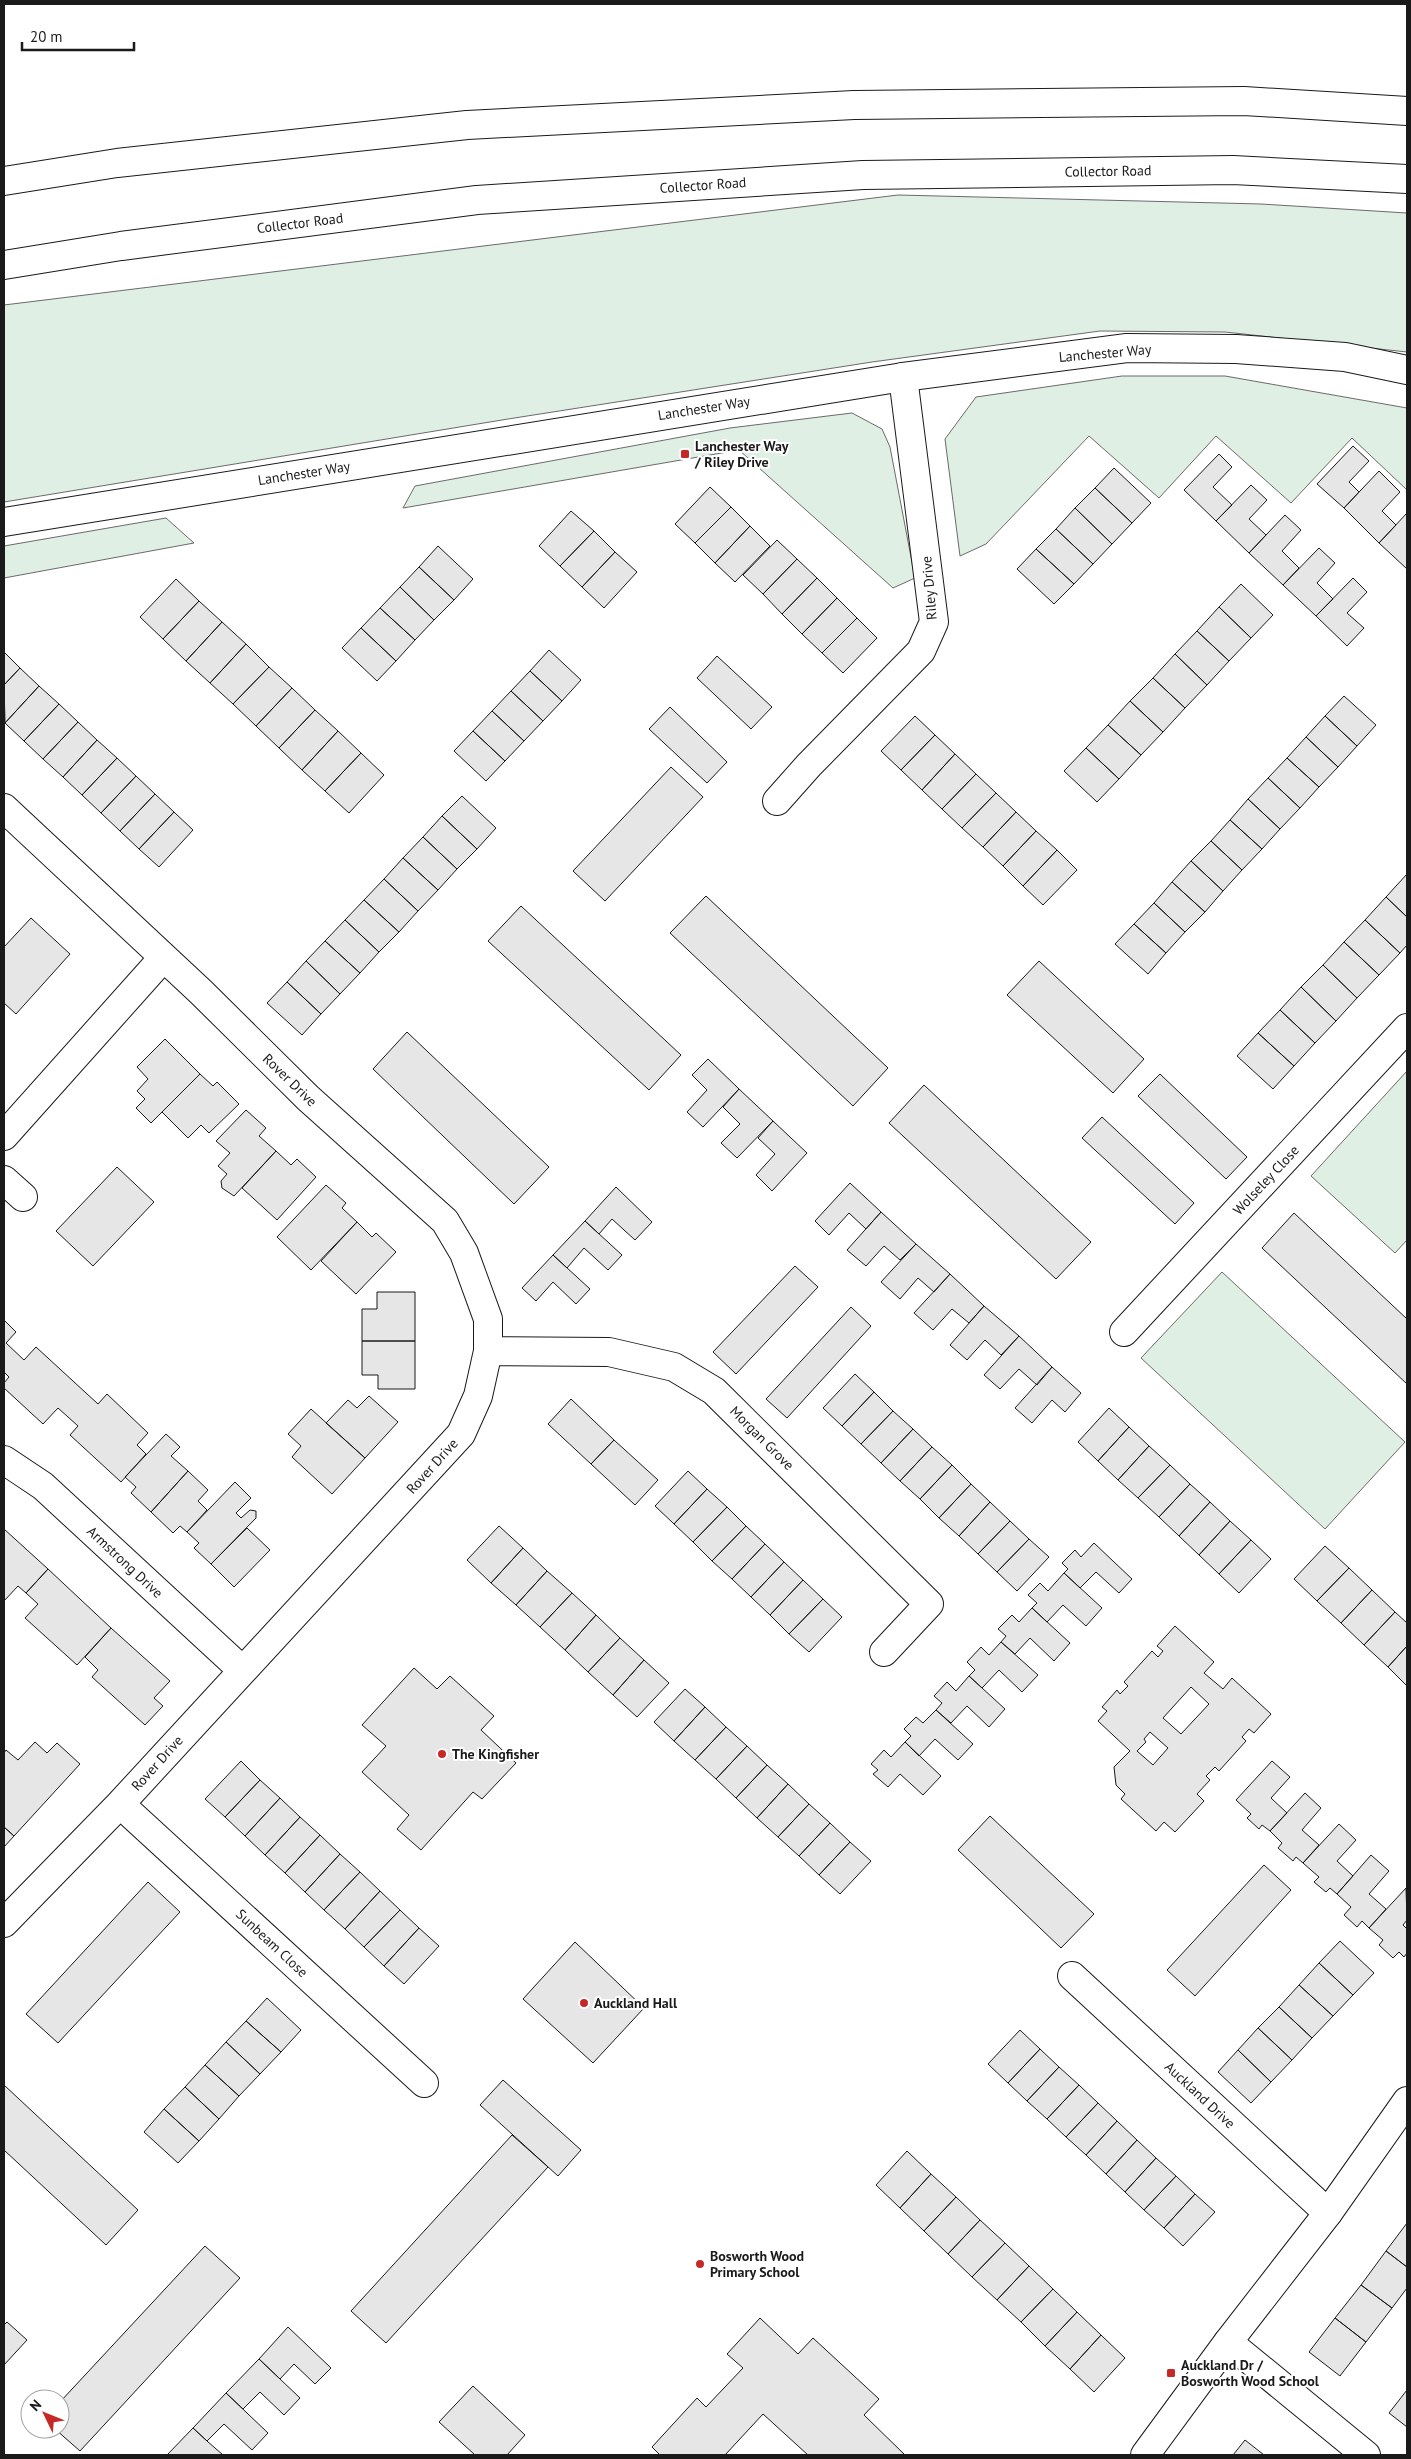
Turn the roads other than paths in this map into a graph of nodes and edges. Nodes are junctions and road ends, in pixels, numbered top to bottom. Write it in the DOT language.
graph roads {
  1 [pos="1407,111"];
  2 [pos="1407,179"];
  3 [pos="4,181"];
  4 [pos="4,265"];
  5 [pos="1407,370"];
  6 [pos="903,377"];
  7 [pos="4,522"];
  8 [pos="777,801"];
  9 [pos="4,808"];
  10 [pos="163,958"];
  11 [pos="1407,1028"];
  12 [pos="4,1136"];
  13 [pos="1124,1332"];
  14 [pos="488,1352"];
  15 [pos="4,1460"];
  16 [pos="884,1652"];
  17 [pos="242,1670"];
  18 [pos="120,1804"];
  19 [pos="4,1923"];
  20 [pos="1072,1976"];
  21 [pos="424,2083"];
  22 [pos="1407,2101"];
  23 [pos="1328,2213"];
  24 [pos="1228,2342"];
  25 [pos="1145,2455"];
  26 [pos="1366,2455"];
  1 -- 3 [label="main road"];
  2 -- 4 [label="main road, Collector Road"];
  5 -- 6 [label="main road, Lanchester Way"];
  6 -- 7 [label="main road, Lanchester Way"];
  6 -- 8 [label="main road, Riley Drive"];
  9 -- 10 [label="main road, Rover Drive"];
  10 -- 12 [label="main road"];
  10 -- 14 [label="main road, Rover Drive"];
  11 -- 13 [label="main road, Wolseley Close"];
  14 -- 16 [label="main road, Morgan Grove"];
  14 -- 17 [label="main road, Rover Drive"];
  15 -- 17 [label="main road, Armstrong Drive"];
  17 -- 18 [label="main road, Rover Drive"];
  18 -- 19 [label="main road, Rover Drive"];
  18 -- 21 [label="main road, Sunbeam Close"];
  20 -- 23 [label="main road, Auckland Drive"];
  22 -- 23 [label="main road"];
  23 -- 24 [label="main road"];
  24 -- 25 [label="main road"];
  24 -- 26 [label="main road"];
}
